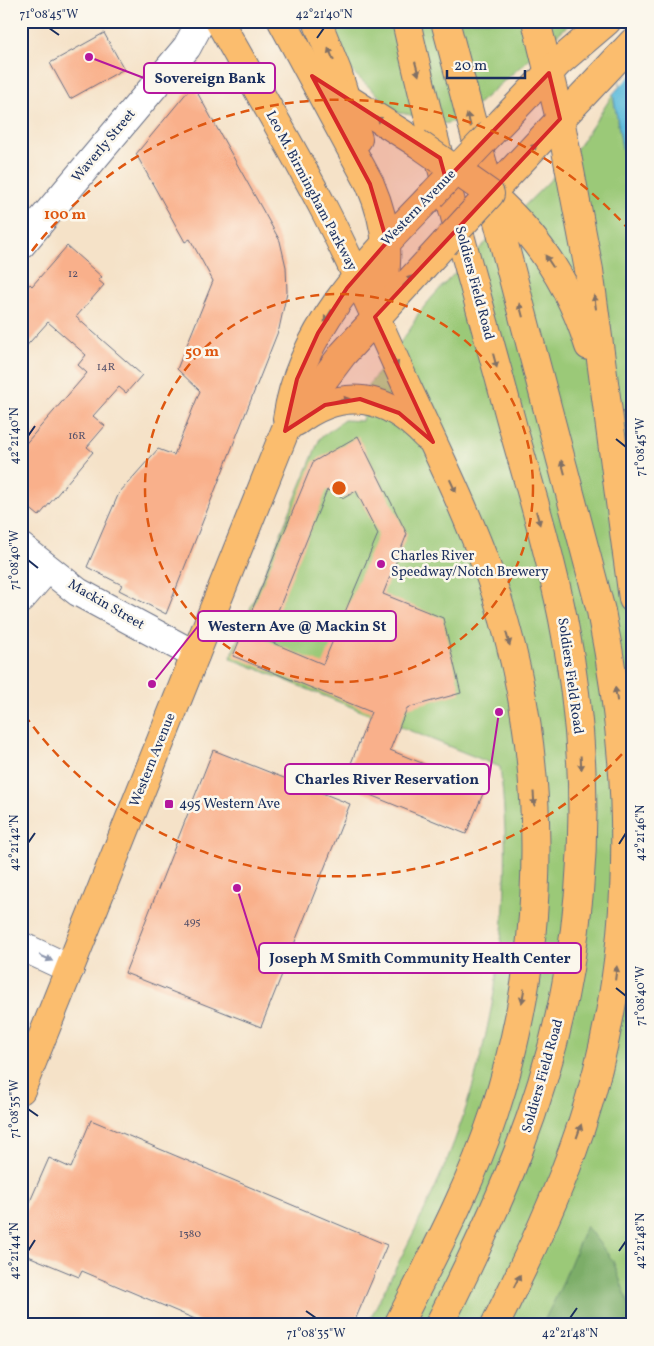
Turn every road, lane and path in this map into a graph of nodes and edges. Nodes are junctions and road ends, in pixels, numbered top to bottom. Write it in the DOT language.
graph roads {
  1 [pos="201,21"];
  2 [pos="219,21"];
  3 [pos="282,21"];
  4 [pos="317,21"];
  5 [pos="406,21"];
  6 [pos="445,21"];
  7 [pos="536,21"];
  8 [pos="607,21"];
  9 [pos="625,50"];
  10 [pos="549,73"];
  11 [pos="312,76"];
  12 [pos="346,98"];
  13 [pos="560,119"];
  14 [pos="457,169"];
  15 [pos="370,184"];
  16 [pos="497,187"];
  17 [pos="388,242"];
  18 [pos="21,245"];
  19 [pos="357,277"];
  20 [pos="375,317"];
  21 [pos="608,420"];
  22 [pos="285,431"];
  23 [pos="433,442"];
  24 [pos="21,547"];
  25 [pos="47,568"];
  26 [pos="21,599"];
  27 [pos="633,599"];
  28 [pos="195,655"];
  29 [pos="633,816"];
  30 [pos="626,847"];
  31 [pos="21,946"];
  32 [pos="70,969"];
  33 [pos="21,1090"];
  34 [pos="398,1325"];
  35 [pos="439,1325"];
  36 [pos="495,1325"];
  1 -- 18 [label="street, Waverly Street"];
  2 -- 19 [label="main road, Leo M. Birmingham Parkway"];
  3 -- 11 [label="main road"];
  12 -- 4 [label="main road, one-way"];
  5 -- 35 [label="main road, Soldiers Field Road, one-way"];
  30 -- 6 [label="main road, one-way"];
  7 -- 10 [label="main road"];
  8 -- 10 [label="main road, Western Avenue"];
  9 -- 13 [label="main road, Western Avenue"];
  10 -- 13 [label="main road"];
  10 -- 14 [label="main road, Western Avenue, bridge"];
  11 -- 12 [label="main road"];
  11 -- 15 [label="main road"];
  14 -- 12 [label="main road, one-way, bridge"];
  12 -- 15 [label="main road"];
  16 -- 13 [label="main road, Western Avenue, one-way"];
  21 -- 13 [label="main road, one-way"];
  14 -- 16 [label="main road, bridge"];
  14 -- 17 [label="main road, Western Avenue, bridge"];
  15 -- 17 [label="main road"];
  20 -- 16 [label="main road, Western Avenue, one-way, bridge"];
  21 -- 16 [label="main road, one-way"];
  17 -- 19 [label="main road, Western Avenue"];
  17 -- 20 [label="main road"];
  19 -- 20 [label="main road, Leo M. Birmingham Parkway"];
  19 -- 22 [label="main road, Western Avenue, one-way"];
  20 -- 22 [label="main road, Western Avenue"];
  20 -- 23 [label="main road, Leo M. Birmingham Parkway, one-way"];
  21 -- 27 [label="main road"];
  22 -- 23 [label="main road, one-way"];
  22 -- 28 [label="main road, Western Avenue"];
  23 -- 34 [label="main road, Leo M. Birmingham Parkway, one-way"];
  24 -- 25 [label="street, Mackin Street"];
  25 -- 26 [label="street"];
  25 -- 28 [label="street, Mackin Street"];
  28 -- 32 [label="main road, Western Avenue"];
  29 -- 30 [label="main road"];
  36 -- 30 [label="main road, one-way"];
  31 -- 32 [label="street, one-way"];
  32 -- 33 [label="main road, Western Avenue"];
}
